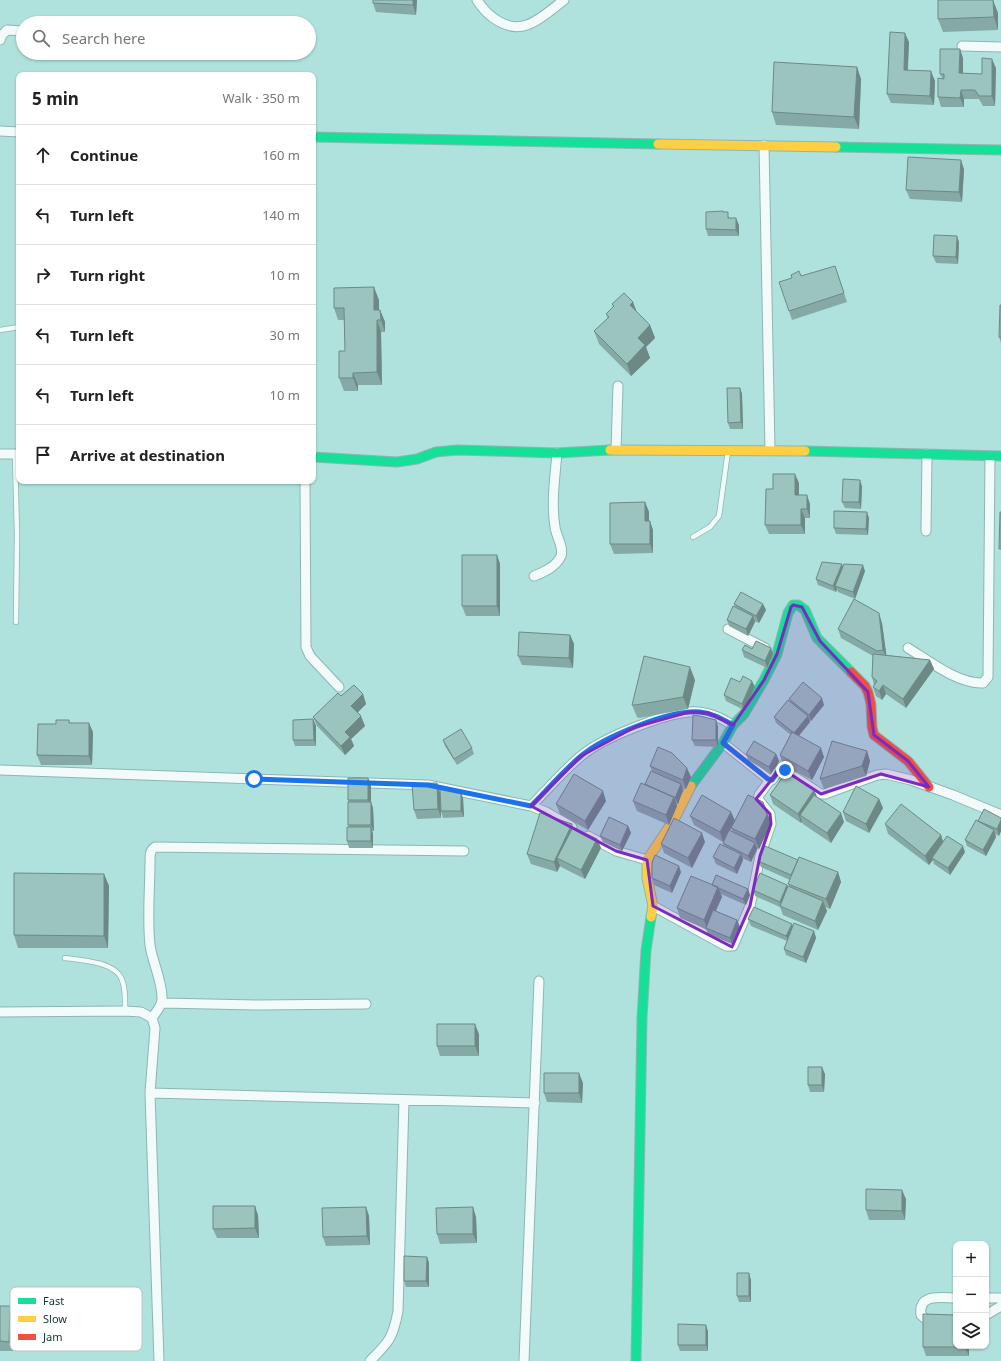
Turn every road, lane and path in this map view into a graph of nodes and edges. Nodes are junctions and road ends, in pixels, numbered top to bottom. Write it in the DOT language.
graph roads {
  1 [pos="477,0"];
  2 [pos="564,0"];
  3 [pos="16,31"];
  4 [pos="0,40"];
  5 [pos="962,46"];
  6 [pos="1001,47"];
  7 [pos="0,131"];
  8 [pos="16,132"];
  9 [pos="316,137"];
  10 [pos="764,145"];
  11 [pos="1001,150"];
  12 [pos="16,327"];
  13 [pos="0,330"];
  14 [pos="618,386"];
  15 [pos="616,450"];
  16 [pos="728,450"];
  17 [pos="770,450"];
  18 [pos="557,453"];
  19 [pos="0,454"];
  20 [pos="16,454"];
  21 [pos="927,454"];
  22 [pos="990,456"];
  23 [pos="1001,456"];
  24 [pos="316,457"];
  25 [pos="17,484"];
  26 [pos="305,484"];
  27 [pos="926,532"];
  28 [pos="693,536"];
  29 [pos="534,576"];
  30 [pos="16,622"];
  31 [pos="728,629"];
  32 [pos="908,648"];
  33 [pos="777,654"];
  34 [pos="339,687"];
  35 [pos="733,725"];
  36 [pos="723,743"];
  37 [pos="0,770"];
  38 [pos="770,780"];
  39 [pos="929,787"];
  40 [pos="531,806"];
  41 [pos="1001,815"];
  42 [pos="464,851"];
  43 [pos="648,860"];
  44 [pos="653,906"];
  45 [pos="65,958"];
  46 [pos="540,981"];
  47 [pos="162,1003"];
  48 [pos="366,1004"];
  49 [pos="125,1011"];
  50 [pos="0,1012"];
  51 [pos="152,1018"];
  52 [pos="150,1093"];
  53 [pos="404,1100"];
  54 [pos="534,1103"];
  55 [pos="953,1298"];
  56 [pos="989,1298"];
  57 [pos="1001,1298"];
  58 [pos="1001,1306"];
  59 [pos="989,1313"];
  60 [pos="953,1322"];
  61 [pos="159,1361"];
  62 [pos="370,1361"];
  63 [pos="524,1361"];
  64 [pos="636,1361"];
  1 -- 2 [label="street"];
  3 -- 4 [label="street"];
  5 -- 6 [label="street"];
  7 -- 8 [label="street"];
  9 -- 10 [label="street"];
  10 -- 11 [label="street"];
  10 -- 17 [label="street"];
  12 -- 13 [label="lane"];
  14 -- 15 [label="street"];
  15 -- 16 [label="street"];
  15 -- 18 [label="street"];
  16 -- 17 [label="street"];
  16 -- 28 [label="lane"];
  17 -- 21 [label="street"];
  18 -- 24 [label="street"];
  18 -- 29 [label="street"];
  19 -- 20 [label="street"];
  21 -- 22 [label="street"];
  21 -- 27 [label="street"];
  22 -- 23 [label="street"];
  22 -- 32 [label="street"];
  25 -- 30 [label="lane"];
  26 -- 34 [label="street"];
  31 -- 33 [label="street"];
  33 -- 35 [label="street"];
  33 -- 39 [label="street"];
  35 -- 36 [label="street"];
  35 -- 40 [label="street"];
  36 -- 38 [label="street"];
  36 -- 43 [label="street"];
  37 -- 40 [label="street"];
  38 -- 39 [label="street"];
  38 -- 44 [label="street"];
  39 -- 41 [label="street"];
  40 -- 43 [label="street"];
  42 -- 47 [label="street"];
  43 -- 44 [label="street"];
  44 -- 64 [label="street"];
  45 -- 49 [label="lane"];
  46 -- 54 [label="street"];
  47 -- 48 [label="street"];
  47 -- 51 [label="street"];
  49 -- 50 [label="street"];
  49 -- 51 [label="street"];
  51 -- 52 [label="street"];
  52 -- 53 [label="street"];
  52 -- 61 [label="street"];
  53 -- 54 [label="street"];
  53 -- 62 [label="street"];
  54 -- 63 [label="street"];
  55 -- 60 [label="street"];
  56 -- 57 [label="street"];
  58 -- 59 [label="street"];
}
